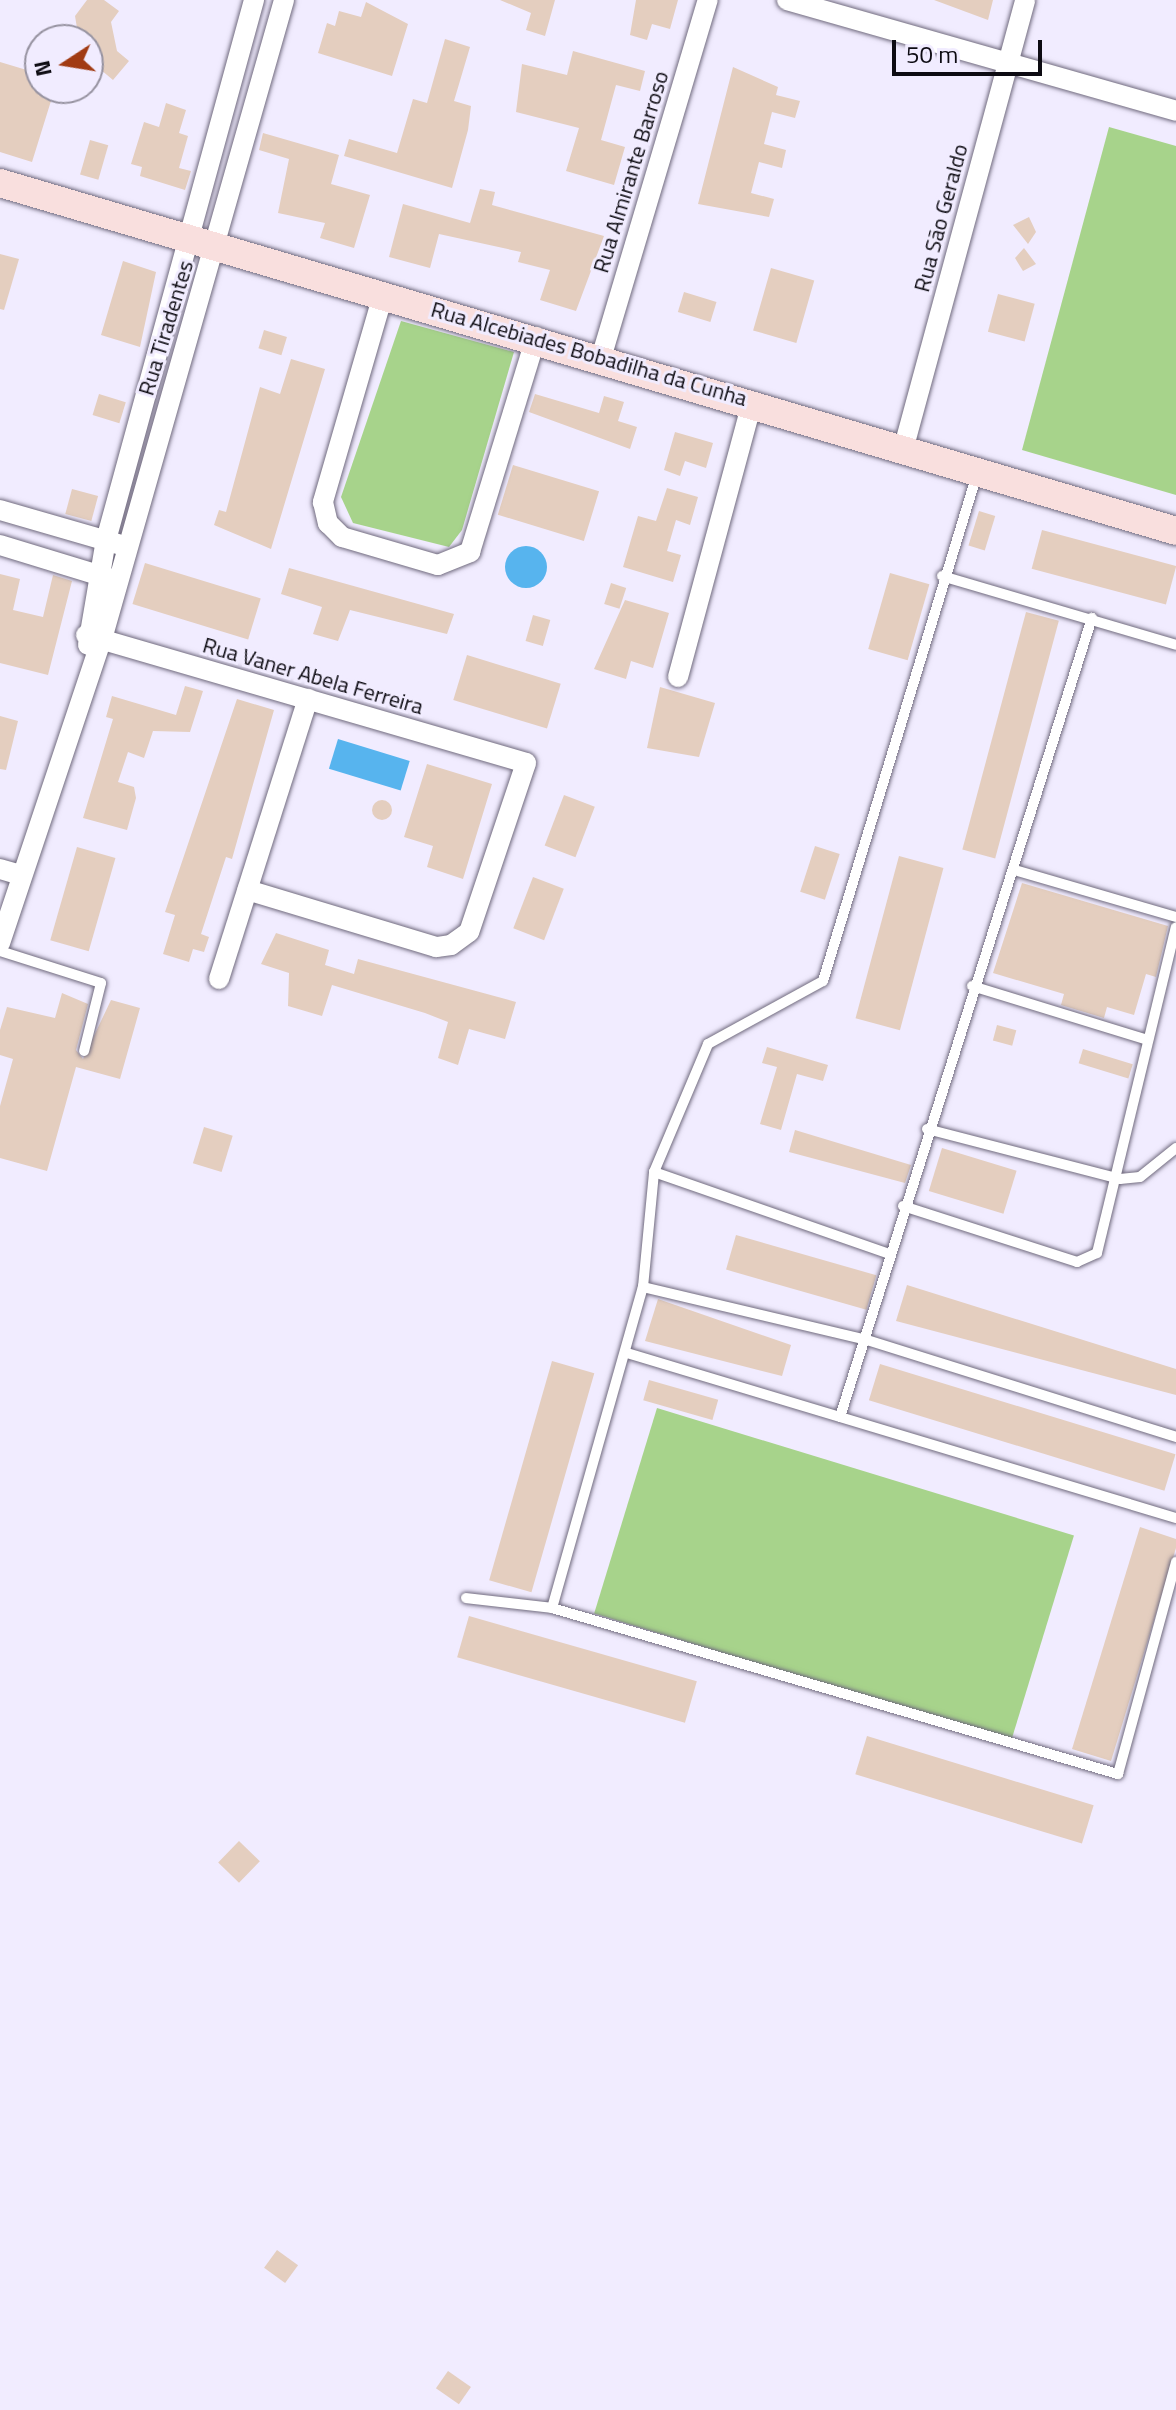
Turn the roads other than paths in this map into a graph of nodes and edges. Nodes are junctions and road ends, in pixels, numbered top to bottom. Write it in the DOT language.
graph roads {
  1 [pos="254,0"];
  2 [pos="284,0"];
  3 [pos="708,0"];
  4 [pos="787,0"];
  5 [pos="1025,0"];
  6 [pos="1007,66"];
  7 [pos="1176,111"];
  8 [pos="0,183"];
  9 [pos="202,243"];
  10 [pos="383,295"];
  11 [pos="536,337"];
  12 [pos="601,358"];
  13 [pos="752,402"];
  14 [pos="903,450"];
  15 [pos="977,474"];
  16 [pos="0,510"];
  17 [pos="1176,531"];
  18 [pos="116,543"];
  19 [pos="0,545"];
  20 [pos="942,576"];
  21 [pos="107,578"];
  22 [pos="1092,618"];
  23 [pos="94,637"];
  24 [pos="1176,645"];
  25 [pos="678,677"];
  26 [pos="308,699"];
  27 [pos="0,869"];
  28 [pos="1018,871"];
  29 [pos="21,875"];
  30 [pos="247,890"];
  31 [pos="1176,917"];
  32 [pos="1176,927"];
  33 [pos="0,943"];
  34 [pos="0,951"];
  35 [pos="219,979"];
  36 [pos="972,986"];
  37 [pos="1148,1040"];
  38 [pos="84,1051"];
  39 [pos="927,1129"];
  40 [pos="1176,1148"];
  41 [pos="654,1172"];
  42 [pos="1120,1179"];
  43 [pos="903,1206"];
  44 [pos="889,1254"];
  45 [pos="643,1287"];
  46 [pos="867,1340"];
  47 [pos="627,1353"];
  48 [pos="840,1417"];
  49 [pos="1176,1437"];
  50 [pos="1176,1518"];
  51 [pos="1176,1562"];
  52 [pos="466,1598"];
  53 [pos="552,1608"];
  1 -- 9 [label="street, Rua Tiradentes"];
  2 -- 9 [label="street, Rua Tiradentes"];
  3 -- 12 [label="street, Rua Almirante Barroso"];
  4 -- 6 [label="street"];
  5 -- 6 [label="street, Rua São Geraldo"];
  6 -- 7 [label="street"];
  6 -- 14 [label="street, Rua São Geraldo"];
  8 -- 9 [label="street, Rua Alcebiades Bobadilha da Cunha"];
  9 -- 10 [label="street, Rua Alcebiades Bobadilha da Cunha"];
  9 -- 18 [label="street, Rua Tiradentes"];
  10 -- 11 [label="street, Rua Alcebiades Bobadilha da Cunha"];
  10 -- 11 [label="street"];
  11 -- 12 [label="street, Rua Alcebiades Bobadilha da Cunha"];
  12 -- 13 [label="street, Rua Alcebiades Bobadilha da Cunha"];
  13 -- 14 [label="street, Rua Alcebiades Bobadilha da Cunha"];
  13 -- 25 [label="street"];
  14 -- 15 [label="street, Rua Alcebiades Bobadilha da Cunha"];
  15 -- 17 [label="street, Rua Alcebiades Bobadilha da Cunha"];
  15 -- 20 [label="lane"];
  16 -- 18 [label="street"];
  18 -- 21 [label="street, Rua Tiradentes"];
  19 -- 21 [label="street"];
  20 -- 22 [label="lane"];
  20 -- 41 [label="lane"];
  21 -- 23 [label="street, Rua Tiradentes"];
  22 -- 24 [label="lane"];
  22 -- 28 [label="lane"];
  23 -- 26 [label="street, Rua Vaner Abela Ferreira"];
  23 -- 29 [label="street, Rua Tiradentes"];
  26 -- 30 [label="street"];
  26 -- 30 [label="street, Rua Vaner Abela Ferreira"];
  27 -- 29 [label="street"];
  28 -- 31 [label="lane"];
  28 -- 36 [label="lane"];
  29 -- 33 [label="street, Rua Tiradentes"];
  30 -- 35 [label="street"];
  32 -- 37 [label="lane"];
  34 -- 38 [label="lane"];
  36 -- 37 [label="lane"];
  36 -- 39 [label="lane"];
  37 -- 42 [label="lane"];
  39 -- 42 [label="lane"];
  39 -- 43 [label="lane"];
  40 -- 42 [label="lane"];
  41 -- 44 [label="lane"];
  41 -- 45 [label="lane"];
  42 -- 43 [label="lane"];
  43 -- 44 [label="lane"];
  44 -- 46 [label="lane"];
  45 -- 46 [label="lane"];
  45 -- 47 [label="lane"];
  46 -- 48 [label="lane"];
  46 -- 49 [label="lane"];
  47 -- 48 [label="lane"];
  47 -- 53 [label="lane"];
  48 -- 50 [label="lane"];
  51 -- 53 [label="lane"];
  52 -- 53 [label="lane"];
}
